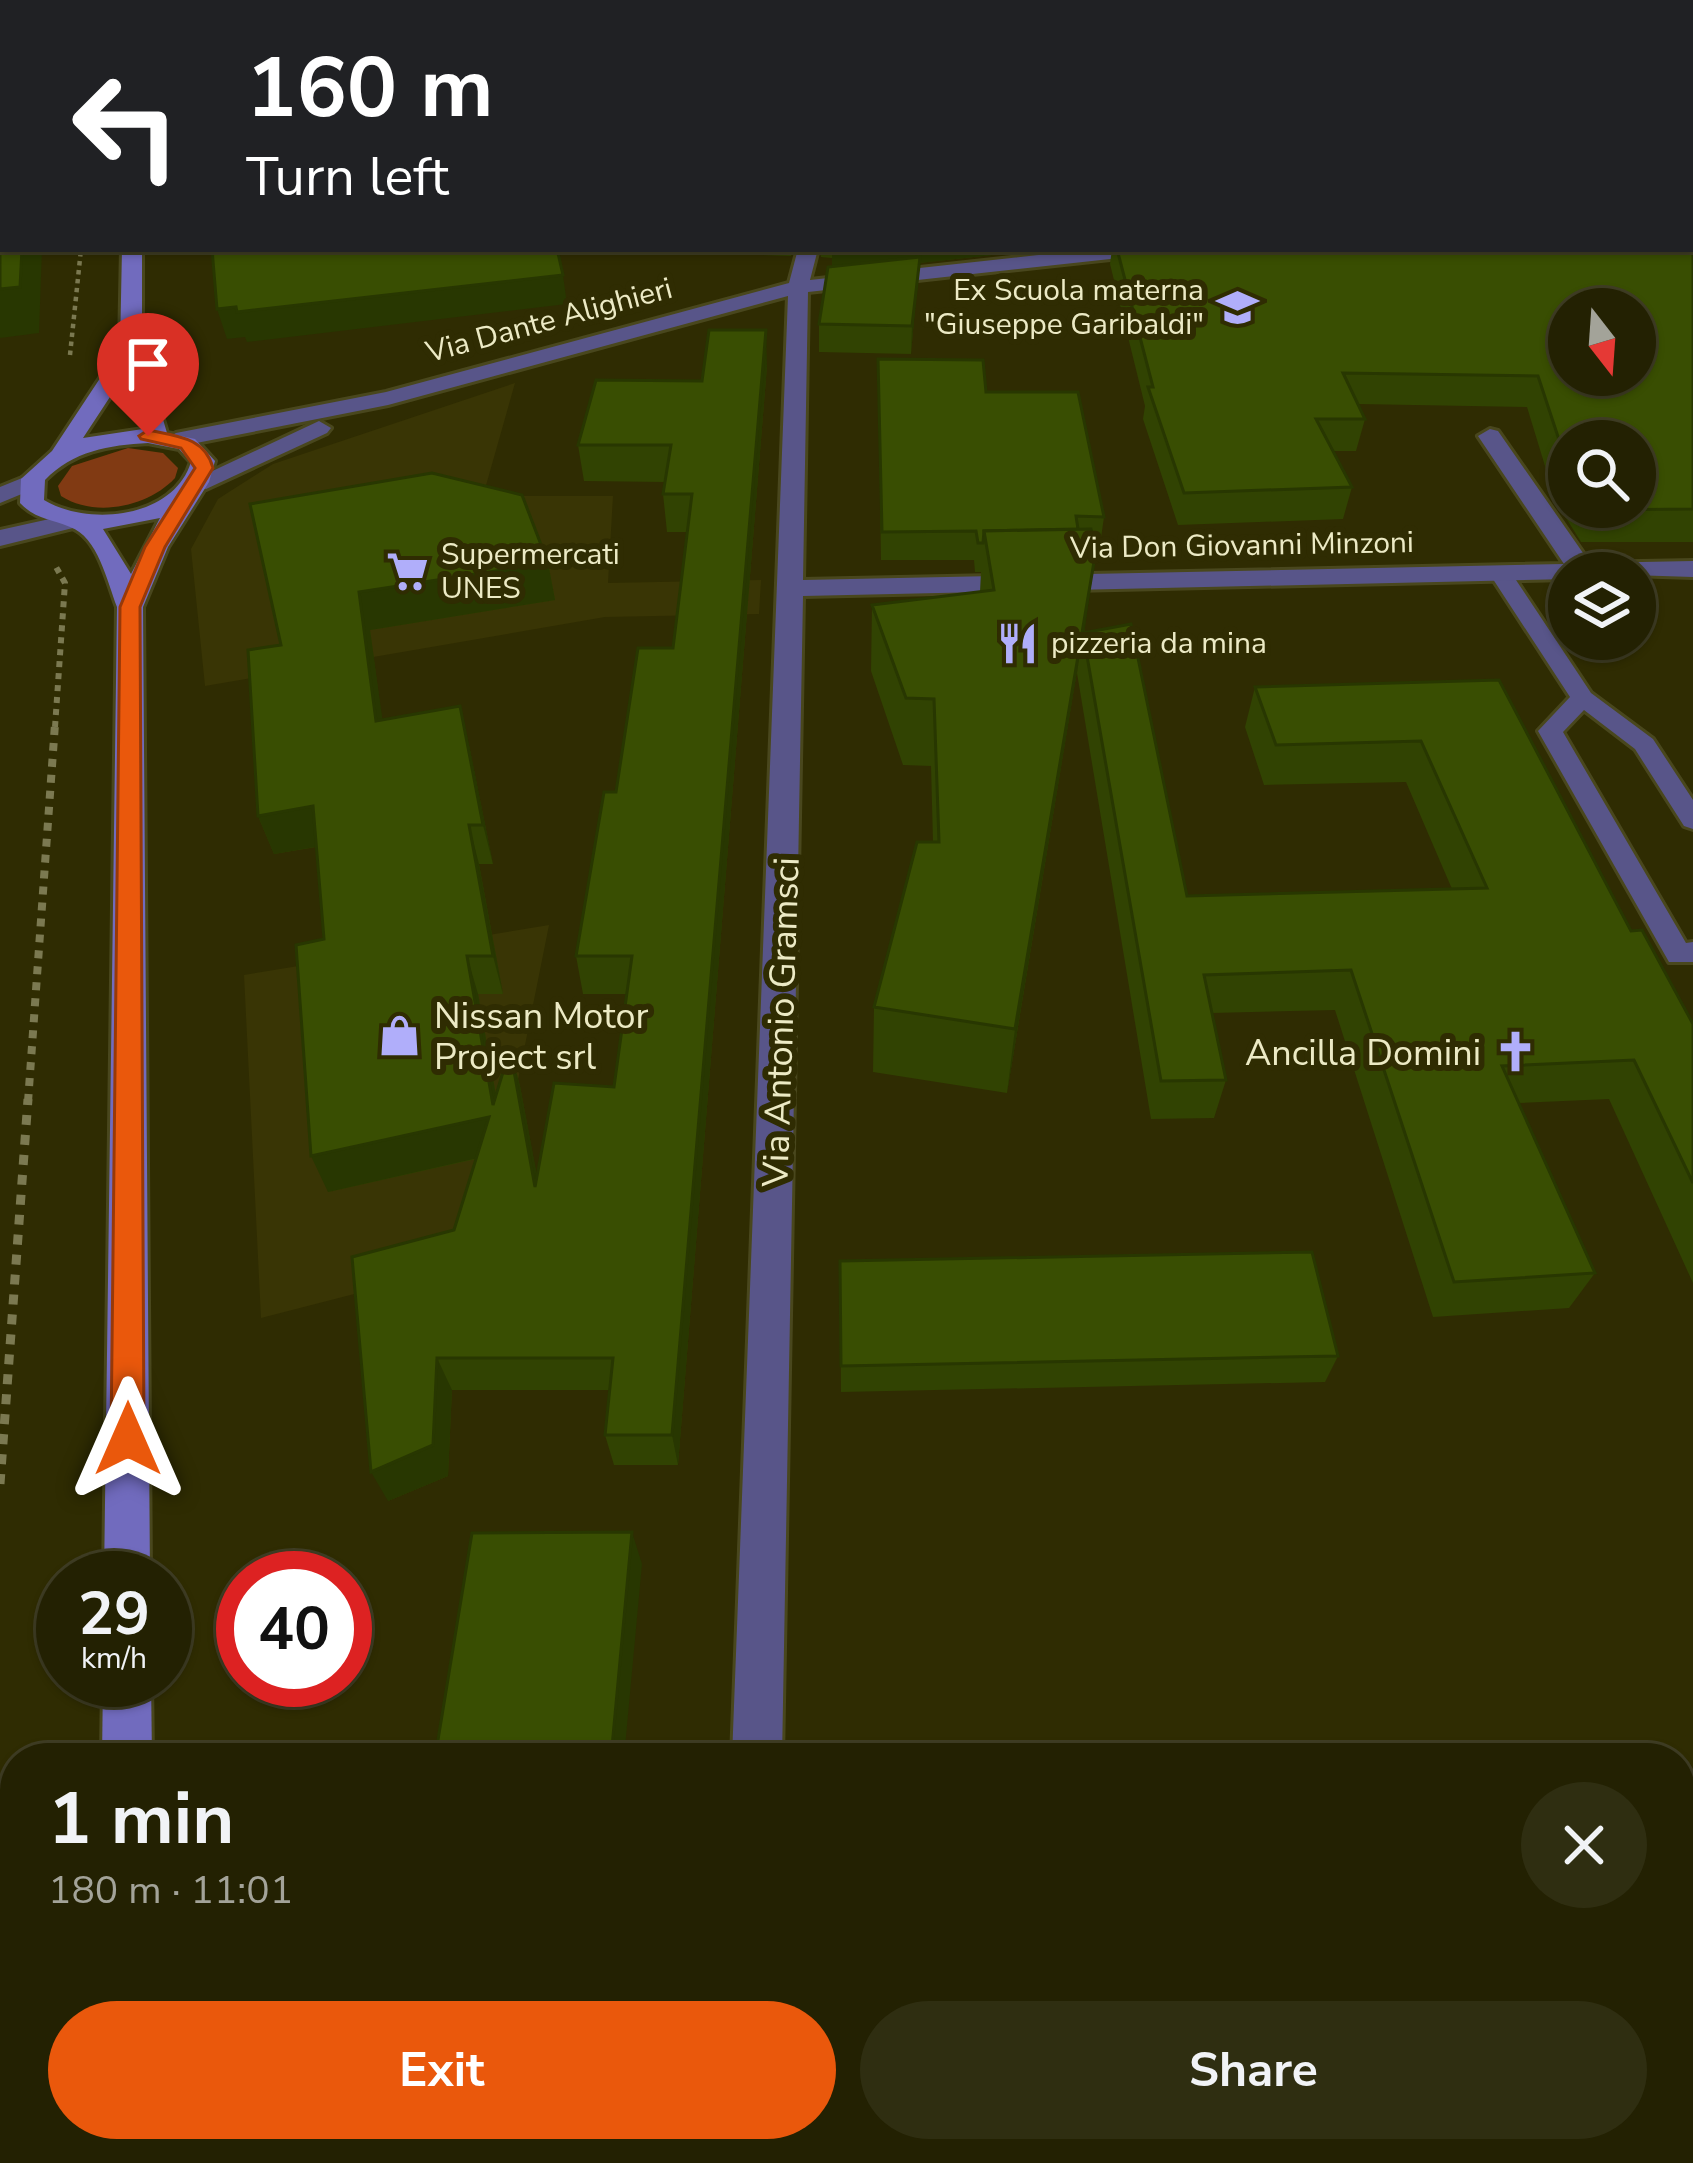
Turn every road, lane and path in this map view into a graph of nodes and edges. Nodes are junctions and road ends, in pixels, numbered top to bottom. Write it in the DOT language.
graph roads {
  1 [pos="131,252"];
  2 [pos="807,252"];
  3 [pos="1119,252"];
  4 [pos="798,287"];
  5 [pos="131,348"];
  6 [pos="388,398"];
  7 [pos="1490,436"];
  8 [pos="166,438"];
  9 [pos="60,456"];
  10 [pos="32,481"];
  11 [pos="192,489"];
  12 [pos="0,496"];
  13 [pos="78,522"];
  14 [pos="0,538"];
  15 [pos="1569,552"];
  16 [pos="41,553"];
  17 [pos="1693,569"];
  18 [pos="1656,570"];
  19 [pos="1548,572"];
  20 [pos="1500,573"];
  21 [pos="793,588"];
  22 [pos="130,607"];
  23 [pos="1582,698"];
  24 [pos="1693,820"];
  25 [pos="1693,952"];
  26 [pos="0,1484"];
  27 [pos="128,1551"];
  28 [pos="127,1707"];
  29 [pos="127,1743"];
  30 [pos="758,1743"];
  1 -- 5 [label="street"];
  2 -- 4 [label="street, Via Antonio Gramsci"];
  3 -- 4 [label="street, Via Dante Alighieri"];
  4 -- 6 [label="street, Via Dante Alighieri"];
  4 -- 21 [label="street, Via Antonio Gramsci"];
  5 -- 8 [label="street"];
  5 -- 9 [label="street"];
  6 -- 8 [label="street, Via Dante Alighieri"];
  6 -- 11 [label="street, Via Dante Alighieri"];
  7 -- 15 [label="street"];
  8 -- 9 [label="street"];
  8 -- 11 [label="street"];
  9 -- 10 [label="street"];
  10 -- 12 [label="street"];
  10 -- 13 [label="street"];
  11 -- 13 [label="street"];
  11 -- 22 [label="street"];
  13 -- 14 [label="street"];
  13 -- 22 [label="street"];
  16 -- 26 [label="path"];
  17 -- 18 [label="street, Via Don Giovanni Minzoni"];
  19 -- 20 [label="street, Via Don Giovanni Minzoni"];
  20 -- 21 [label="street, Via Don Giovanni Minzoni"];
  20 -- 23 [label="lane"];
  21 -- 30 [label="street, Via Antonio Gramsci"];
  22 -- 27 [label="street"];
  23 -- 24 [label="lane"];
  23 -- 25 [label="lane"];
  28 -- 29 [label="street"];
}
